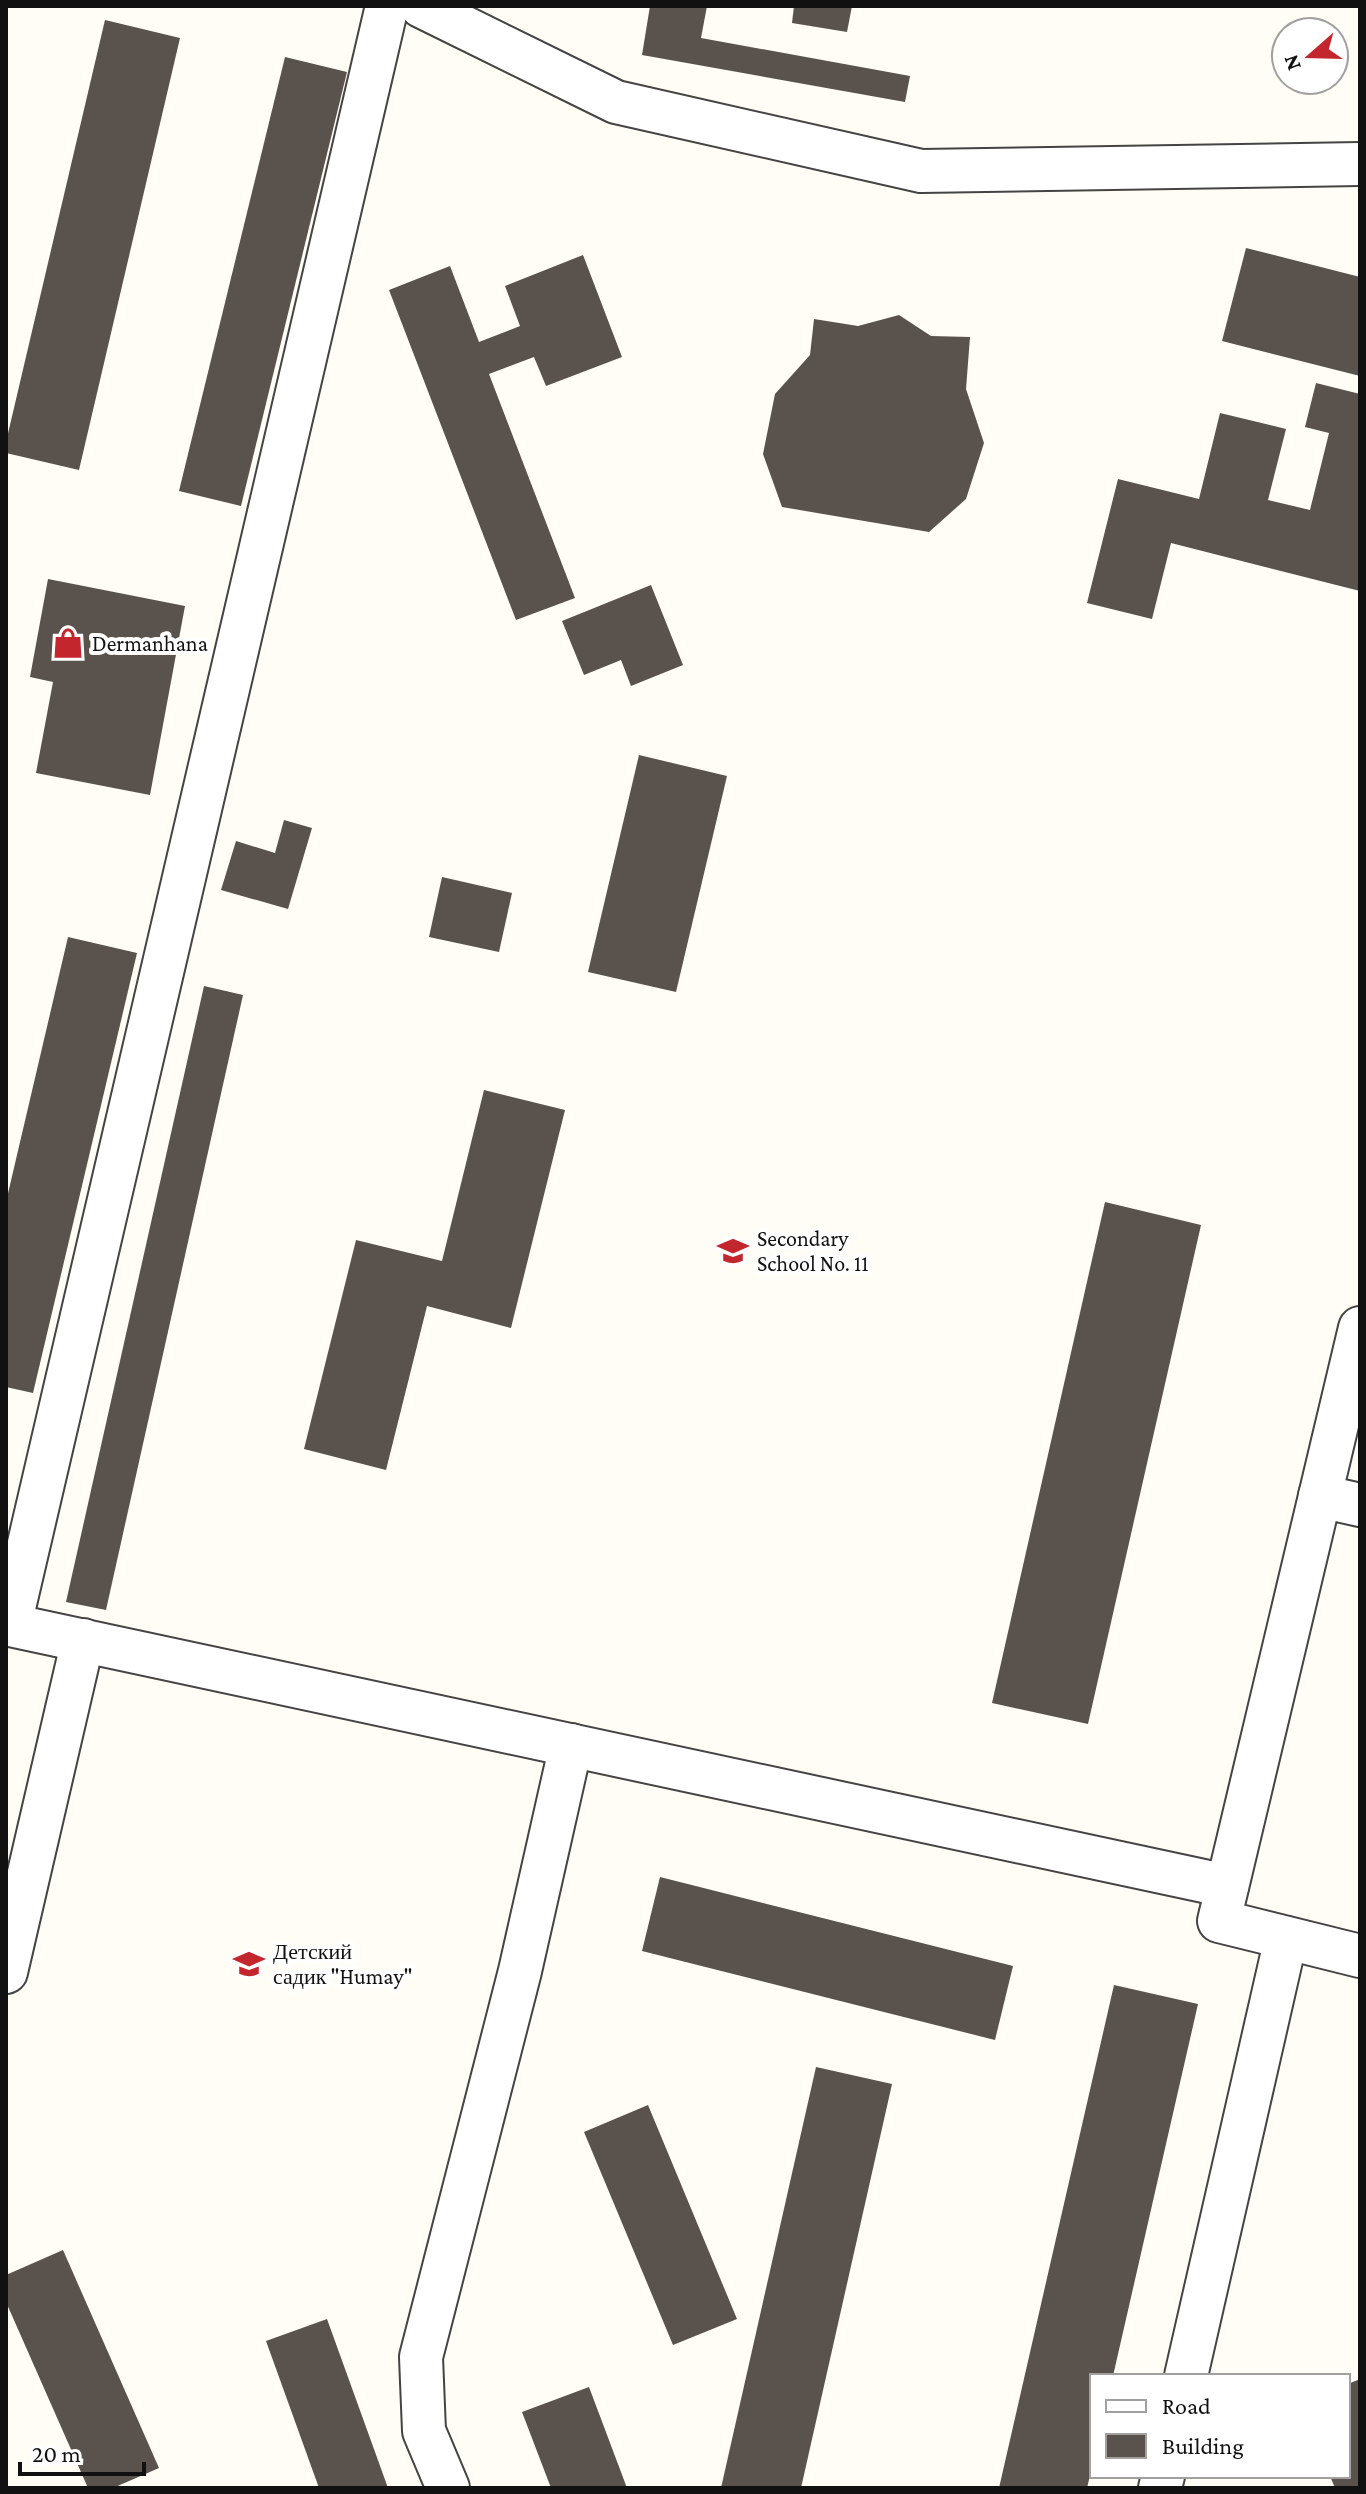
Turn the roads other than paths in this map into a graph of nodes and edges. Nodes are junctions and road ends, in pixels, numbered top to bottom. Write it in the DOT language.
graph roads {
  1 [pos="387,6"];
  2 [pos="421,6"];
  3 [pos="1360,164"];
  4 [pos="1360,1328"];
  5 [pos="1320,1496"];
  6 [pos="1360,1505"];
  7 [pos="83,1640"];
  8 [pos="571,1745"];
  9 [pos="1227,1886"];
  10 [pos="1286,1938"];
  11 [pos="1360,1956"];
  12 [pos="6,1972"];
  13 [pos="1186,2374"];
  14 [pos="448,2488"];
  1 -- 7 [label="street"];
  2 -- 3 [label="street"];
  4 -- 5 [label="street"];
  5 -- 6 [label="street"];
  5 -- 9 [label="street"];
  7 -- 8 [label="street"];
  7 -- 12 [label="street"];
  8 -- 9 [label="street"];
  8 -- 14 [label="street"];
  9 -- 10 [label="street"];
  10 -- 11 [label="street"];
  10 -- 13 [label="street"];
}
